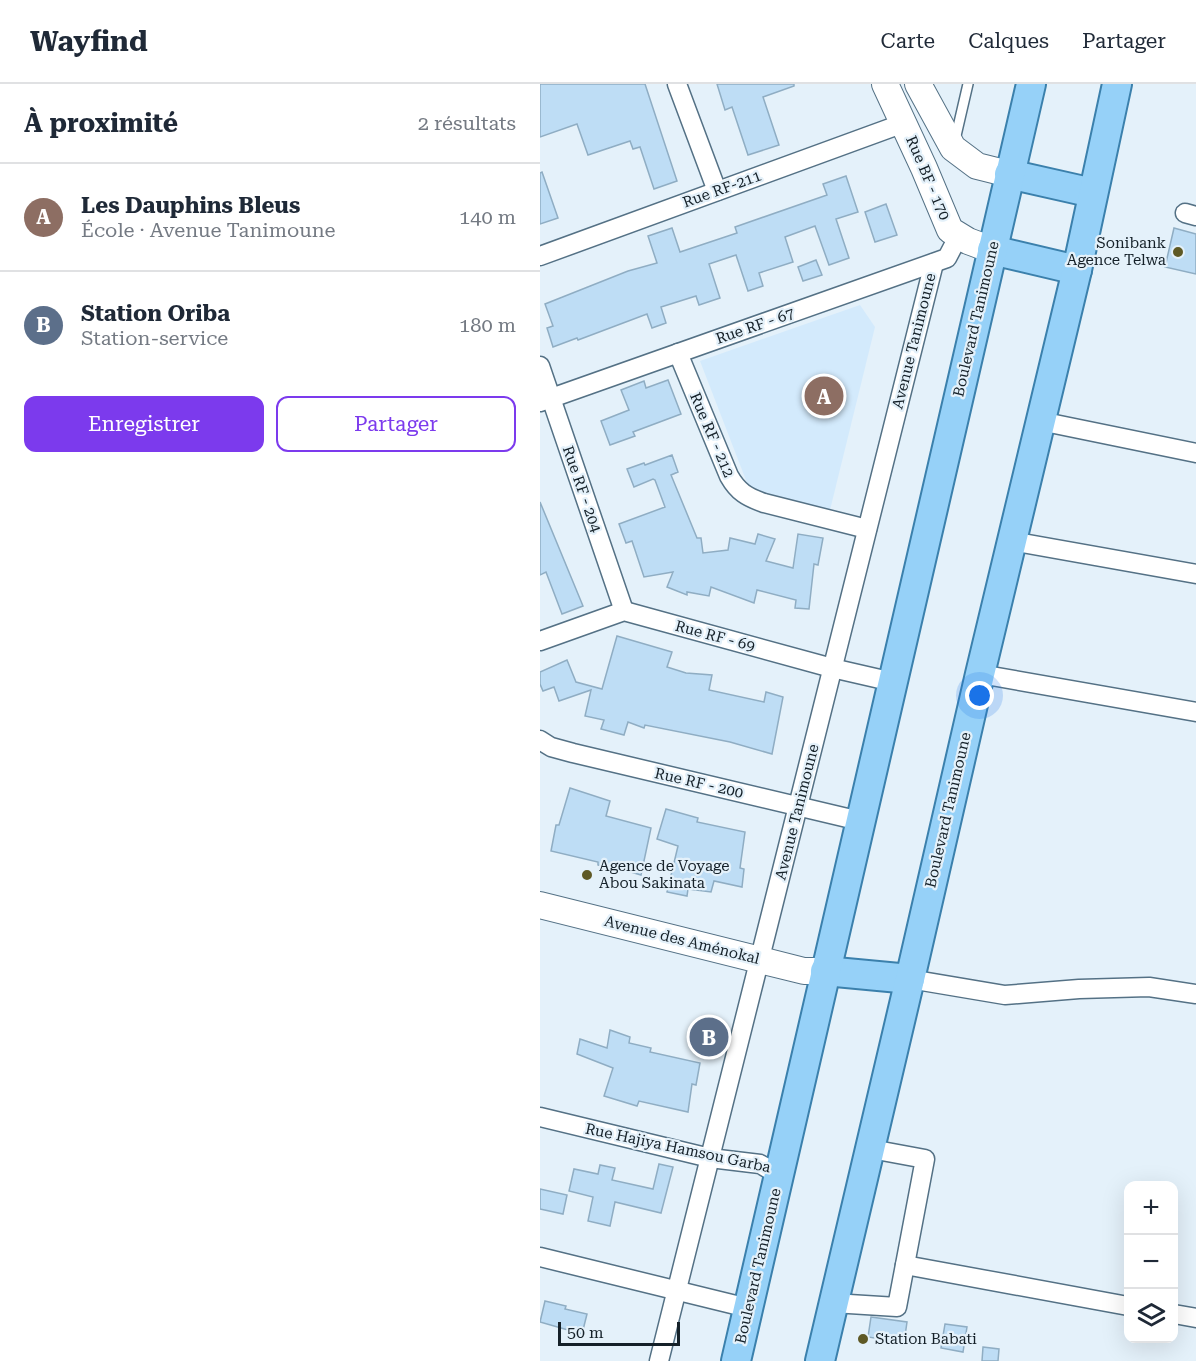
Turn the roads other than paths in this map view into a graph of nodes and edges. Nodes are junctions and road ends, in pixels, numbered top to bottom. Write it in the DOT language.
graph roads {
  1 [pos="677,84"];
  2 [pos="885,84"];
  3 [pos="918,84"];
  4 [pos="968,84"];
  5 [pos="1031,84"];
  6 [pos="1117,84"];
  7 [pos="904,123"];
  8 [pos="953,148"];
  9 [pos="1009,174"];
  10 [pos="717,191"];
  11 [pos="1093,193"];
  12 [pos="958,237"];
  13 [pos="992,250"];
  14 [pos="540,256"];
  15 [pos="934,263"];
  16 [pos="1077,270"];
  17 [pos="678,354"];
  18 [pos="540,366"];
  19 [pos="546,400"];
  20 [pos="1040,421"];
  21 [pos="1196,453"];
  22 [pos="867,529"];
  23 [pos="1011,541"];
  24 [pos="1196,574"];
  25 [pos="624,611"];
  26 [pos="540,641"];
  27 [pos="832,668"];
  28 [pos="980,674"];
  29 [pos="893,682"];
  30 [pos="1196,712"];
  31 [pos="540,740"];
  32 [pos="798,806"];
  33 [pos="860,821"];
  34 [pos="540,905"];
  35 [pos="760,960"];
  36 [pos="825,971"];
  37 [pos="910,979"];
  38 [pos="1196,994"];
  39 [pos="540,1117"];
  40 [pos="871,1149"];
  41 [pos="710,1158"];
  42 [pos="781,1167"];
  43 [pos="540,1257"];
  44 [pos="905,1266"];
  45 [pos="677,1290"];
  46 [pos="833,1303"];
  47 [pos="1124,1305"];
  48 [pos="748,1308"];
  49 [pos="1178,1315"];
  50 [pos="1196,1318"];
  51 [pos="659,1361"];
  52 [pos="735,1361"];
  53 [pos="820,1361"];
  1 -- 10 [label="street"];
  2 -- 7 [label="main road, Rue BF - 170"];
  3 -- 8 [label="main road"];
  4 -- 8 [label="lane"];
  5 -- 9 [label="main road, Boulevard Tanimoune"];
  6 -- 11 [label="main road, Boulevard Tanimoune"];
  7 -- 10 [label="street, Rue RF-211"];
  7 -- 12 [label="main road, Rue BF - 170"];
  8 -- 9 [label="main road"];
  9 -- 11 [label="main road"];
  9 -- 13 [label="main road, Boulevard Tanimoune"];
  10 -- 14 [label="street, Rue RF-211"];
  11 -- 16 [label="main road, Boulevard Tanimoune"];
  12 -- 13 [label="main road, Rue BF - 170"];
  12 -- 15 [label="street, Rue RF - 67"];
  13 -- 16 [label="main road"];
  13 -- 29 [label="main road, Boulevard Tanimoune"];
  15 -- 17 [label="street, Rue RF - 67"];
  15 -- 22 [label="street, Avenue Tanimoune"];
  16 -- 20 [label="main road, Boulevard Tanimoune"];
  17 -- 19 [label="street, Rue RF - 67"];
  17 -- 22 [label="street, Rue RF - 212"];
  18 -- 19 [label="street, Rue RF - 204"];
  19 -- 25 [label="street, Rue RF - 204"];
  20 -- 21 [label="street"];
  20 -- 23 [label="main road, Boulevard Tanimoune"];
  22 -- 27 [label="street, Avenue Tanimoune"];
  23 -- 24 [label="street"];
  23 -- 28 [label="main road, Boulevard Tanimoune"];
  25 -- 26 [label="street"];
  25 -- 27 [label="street, Rue RF - 69"];
  27 -- 29 [label="street, Rue RF - 69"];
  27 -- 32 [label="street, Avenue Tanimoune"];
  28 -- 30 [label="street"];
  28 -- 37 [label="main road, Boulevard Tanimoune"];
  29 -- 33 [label="main road, Boulevard Tanimoune"];
  31 -- 32 [label="street, Rue RF - 200"];
  32 -- 33 [label="street, Rue RF - 200"];
  32 -- 35 [label="street, Avenue Tanimoune"];
  33 -- 36 [label="main road, Boulevard Tanimoune"];
  34 -- 35 [label="main road, Avenue des Aménokal"];
  35 -- 36 [label="main road, Avenue des Aménokal"];
  35 -- 41 [label="street, Avenue Tanimoune"];
  36 -- 37 [label="main road"];
  36 -- 42 [label="main road, Boulevard Tanimoune"];
  37 -- 38 [label="street"];
  37 -- 40 [label="main road, Boulevard Tanimoune"];
  39 -- 41 [label="street, Rue Hajiya Hamsou Garba"];
  40 -- 44 [label="street"];
  40 -- 46 [label="main road, Boulevard Tanimoune"];
  41 -- 42 [label="street, Rue Hajiya Hamsou Garba"];
  41 -- 45 [label="street, Avenue Tanimoune"];
  42 -- 48 [label="main road, Boulevard Tanimoune"];
  43 -- 45 [label="street"];
  44 -- 46 [label="street"];
  44 -- 47 [label="street"];
  45 -- 48 [label="street"];
  45 -- 51 [label="street, Avenue Tanimoune"];
  46 -- 53 [label="main road, Boulevard Tanimoune"];
  48 -- 52 [label="main road, Boulevard Tanimoune"];
  49 -- 50 [label="street"];
}
